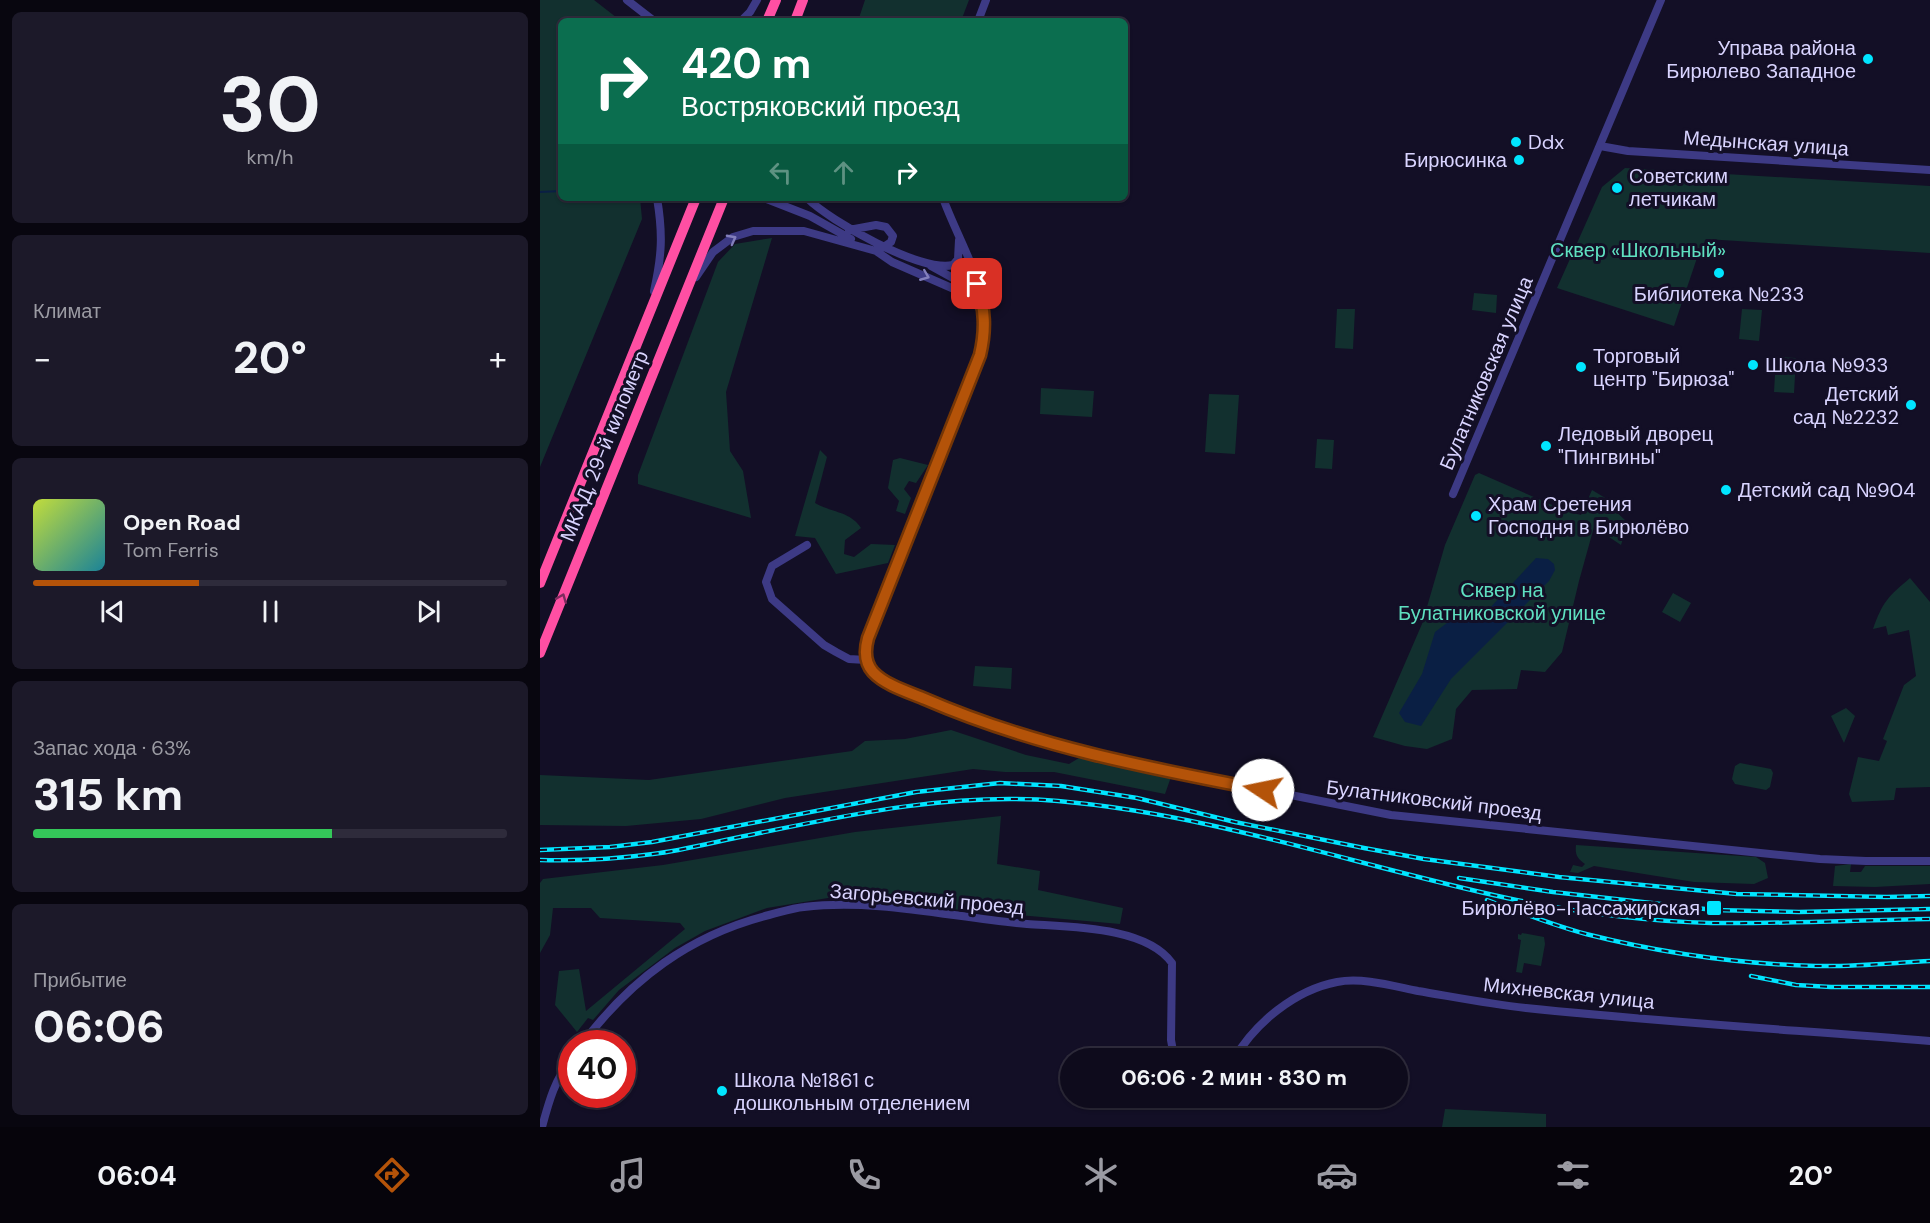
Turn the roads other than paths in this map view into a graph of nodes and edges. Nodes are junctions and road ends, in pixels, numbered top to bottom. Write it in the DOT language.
graph roads {
  1 [pos="627,0"];
  2 [pos="757,0"];
  3 [pos="776,0"];
  4 [pos="803,0"];
  5 [pos="986,0"];
  6 [pos="1661,0"];
  7 [pos="650,18"];
  8 [pos="743,18"];
  9 [pos="768,18"];
  10 [pos="796,18"];
  11 [pos="979,18"];
  12 [pos="1600,146"];
  13 [pos="1930,170"];
  14 [pos="657,201"];
  15 [pos="695,201"];
  16 [pos="723,201"];
  17 [pos="771,201"];
  18 [pos="810,201"];
  19 [pos="944,201"];
  20 [pos="819,221"];
  21 [pos="851,230"];
  22 [pos="959,236"];
  23 [pos="863,246"];
  24 [pos="886,246"];
  25 [pos="876,251"];
  26 [pos="925,262"];
  27 [pos="974,285"];
  28 [pos="951,286"];
  29 [pos="650,310"];
  30 [pos="984,315"];
  31 [pos="675,319"];
  32 [pos="1453,494"];
  33 [pos="807,545"];
  34 [pos="540,584"];
  35 [pos="540,652"];
  36 [pos="866,660"];
  37 [pos="1930,861"];
  38 [pos="594,1030"];
  39 [pos="1930,1041"];
  40 [pos="1172,1048"];
  41 [pos="1242,1048"];
  42 [pos="558,1077"];
  43 [pos="542,1127"];
  1 -- 7 [label="street"];
  2 -- 8 [label="street"];
  3 -- 9 [label="highway"];
  4 -- 10 [label="highway"];
  5 -- 11 [label="street"];
  6 -- 12 [label="street, Булатниковская улица"];
  12 -- 13 [label="street, Медынская улица"];
  12 -- 32 [label="street, Булатниковская улица"];
  14 -- 29 [label="street"];
  15 -- 29 [label="highway, МКАД, 29-й километр"];
  16 -- 31 [label="highway, МКАД, 29-й километр"];
  17 -- 20 [label="street"];
  18 -- 21 [label="street"];
  19 -- 22 [label="street"];
  20 -- 21 [label="street"];
  20 -- 23 [label="street"];
  21 -- 24 [label="street"];
  21 -- 24 [label="street"];
  22 -- 26 [label="street"];
  22 -- 27 [label="street"];
  23 -- 25 [label="street"];
  31 -- 23 [label="street, one-way"];
  24 -- 25 [label="street"];
  24 -- 26 [label="street"];
  25 -- 28 [label="street, one-way"];
  26 -- 27 [label="street"];
  27 -- 28 [label="street"];
  27 -- 30 [label="street"];
  28 -- 30 [label="street"];
  29 -- 34 [label="highway, МКАД, 29-й километр"];
  30 -- 36 [label="street"];
  35 -- 31 [label="highway, МКАД, 29-й километр, one-way"];
  33 -- 36 [label="street"];
  36 -- 37 [label="street, Булатниковский проезд"];
  38 -- 40 [label="street, Загорьевский проезд"];
  39 -- 41 [label="street, Михневская улица"];
  42 -- 43 [label="street"];
}
